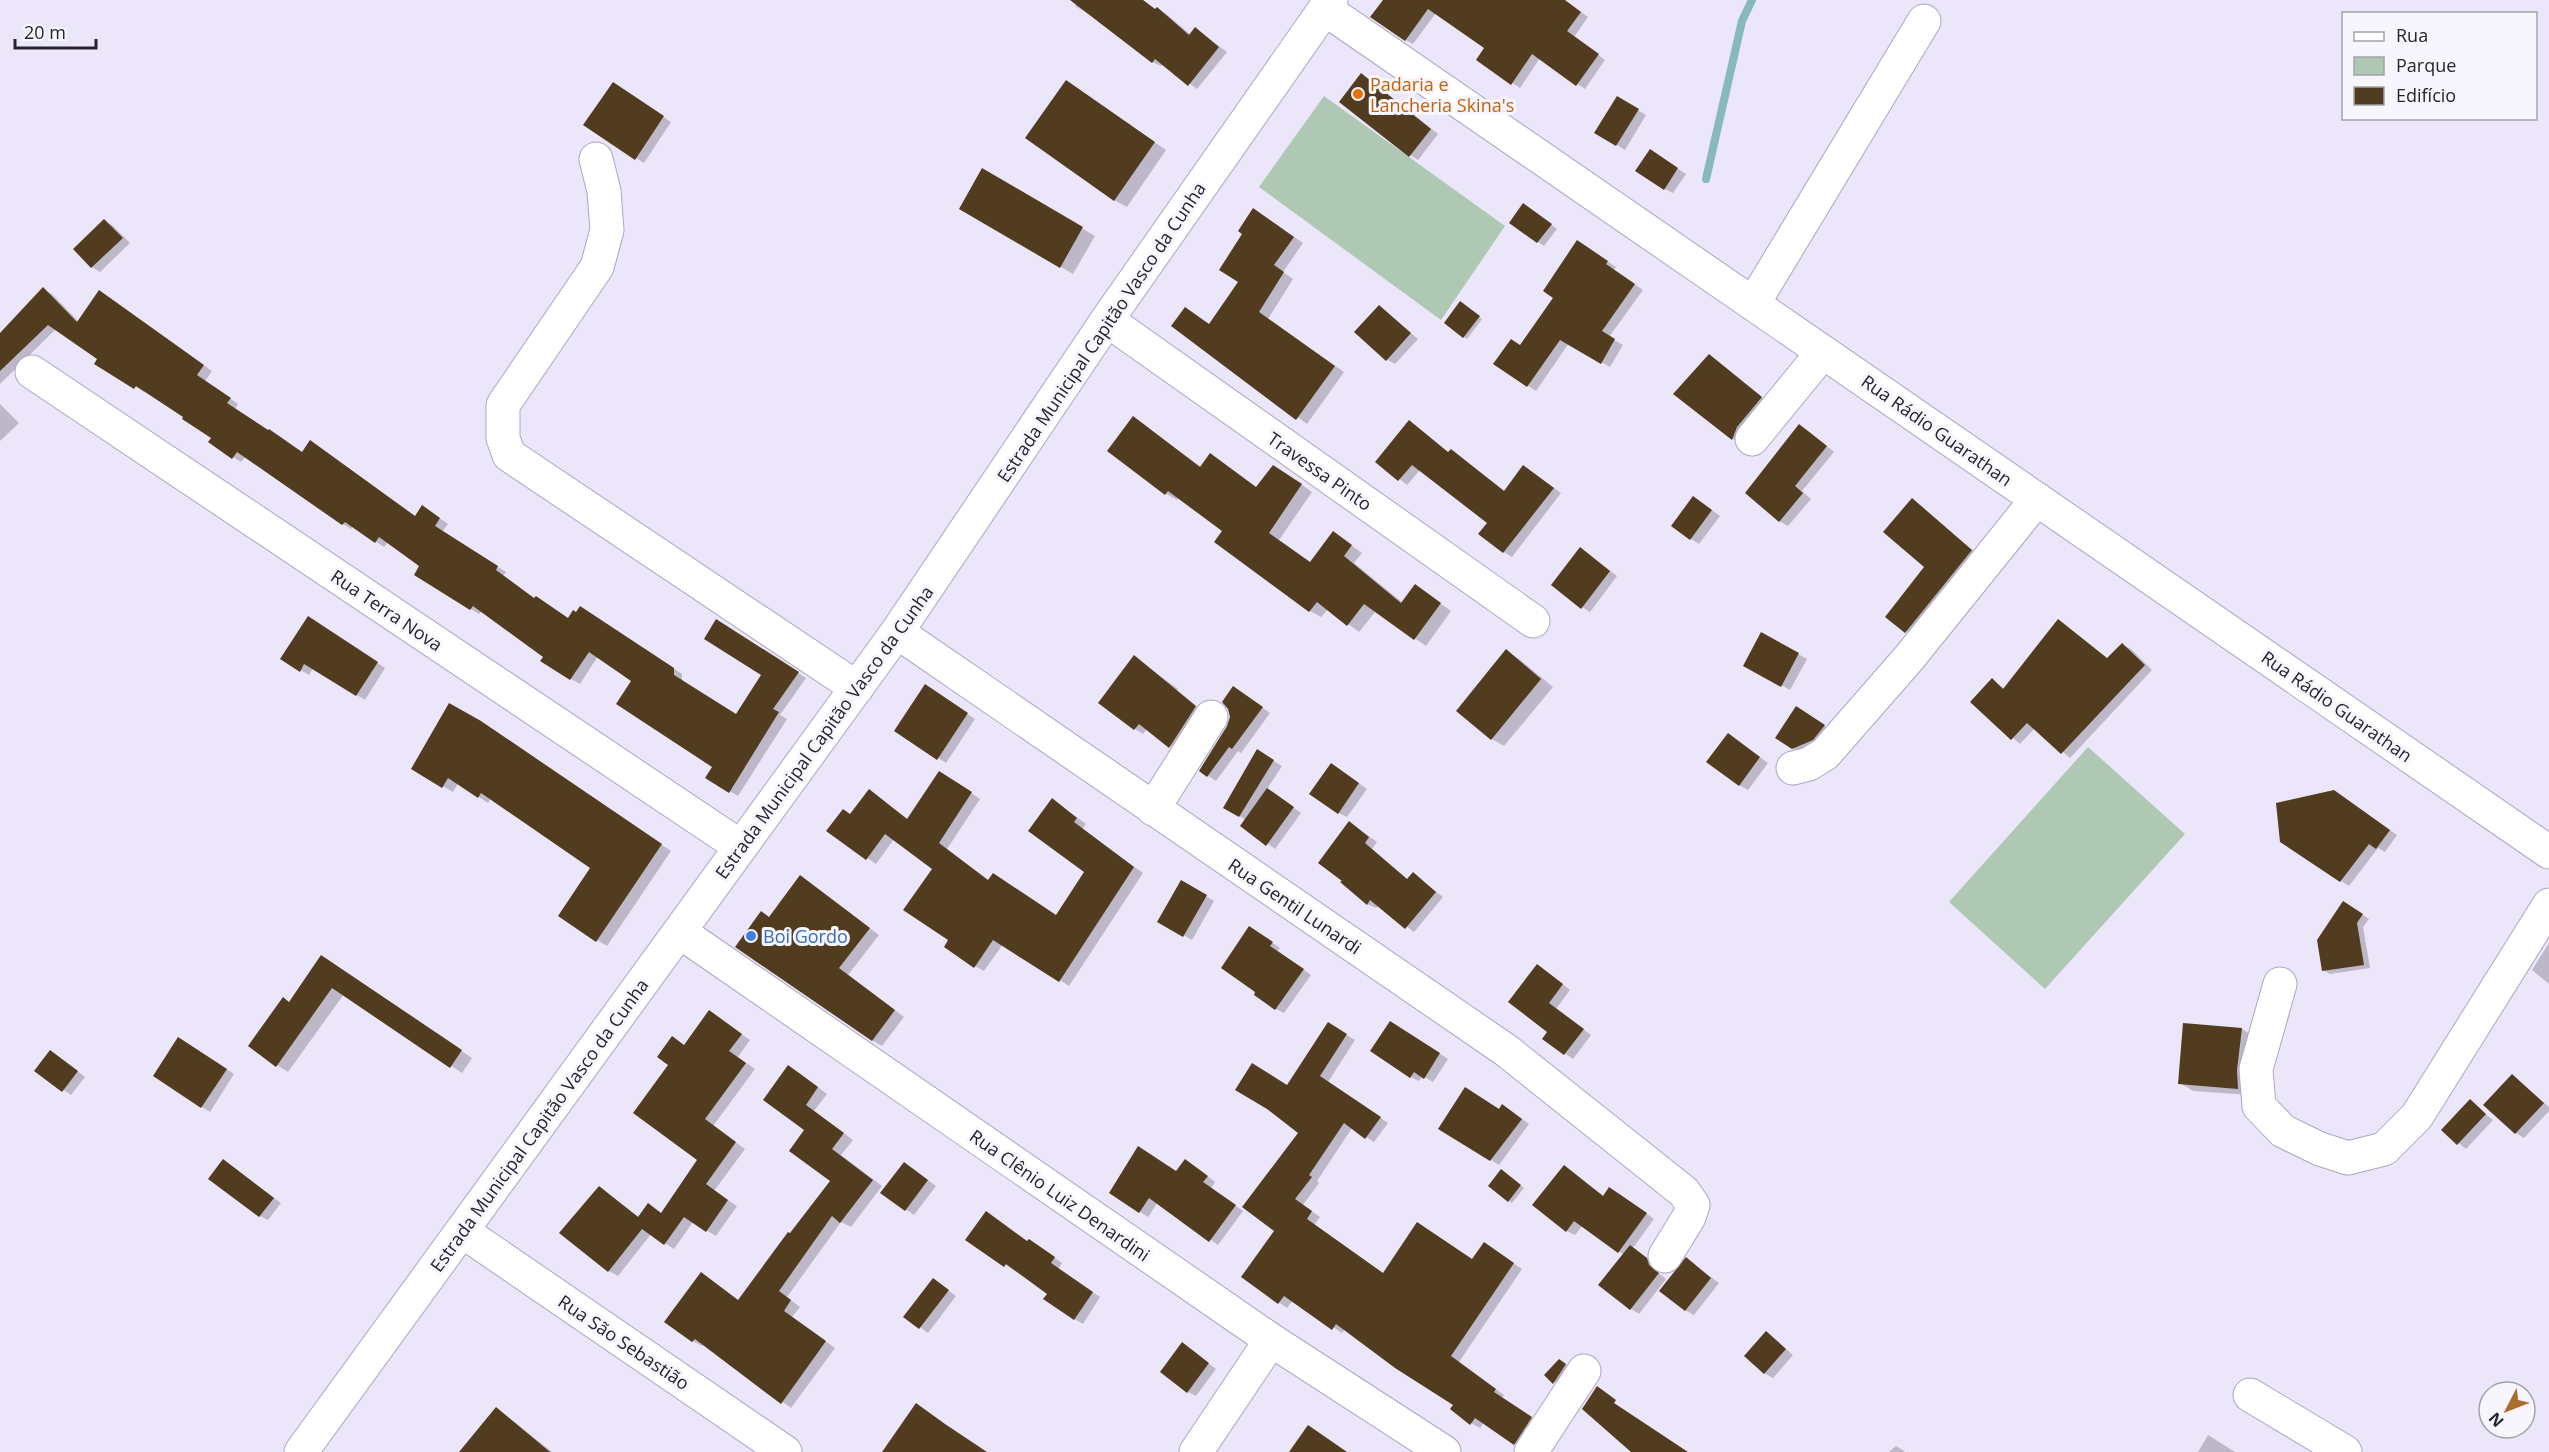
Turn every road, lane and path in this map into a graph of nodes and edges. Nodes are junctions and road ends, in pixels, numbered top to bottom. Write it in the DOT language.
graph roads {
  1 [pos="1328,4"];
  2 [pos="1924,21"];
  3 [pos="596,159"];
  4 [pos="1753,304"];
  5 [pos="1107,320"];
  6 [pos="1823,352"];
  7 [pos="32,372"];
  8 [pos="1752,439"];
  9 [pos="2037,499"];
  10 [pos="1533,621"];
  11 [pos="897,632"];
  12 [pos="857,688"];
  13 [pos="1211,717"];
  14 [pos="1793,768"];
  15 [pos="1153,809"];
  16 [pos="741,847"];
  17 [pos="2549,852"];
  18 [pos="2549,905"];
  19 [pos="680,932"];
  20 [pos="2280,984"];
  21 [pos="462,1231"];
  22 [pos="1665,1256"];
  23 [pos="1271,1340"];
  24 [pos="1584,1371"];
  25 [pos="2250,1395"];
  26 [pos="301,1452"];
  27 [pos="785,1452"];
  28 [pos="1196,1452"];
  29 [pos="1444,1452"];
  30 [pos="1532,1452"];
  31 [pos="2345,1452"];
  1 -- 4 [label="street, Rua Rádio Guarathan"];
  1 -- 5 [label="street, Estrada Municipal Capitão Vasco da Cunha"];
  2 -- 4 [label="street"];
  3 -- 12 [label="street"];
  4 -- 6 [label="street, Rua Rádio Guarathan"];
  5 -- 10 [label="street, Travessa Pinto"];
  5 -- 11 [label="street, Estrada Municipal Capitão Vasco da Cunha"];
  6 -- 8 [label="street"];
  6 -- 9 [label="street, Rua Rádio Guarathan"];
  7 -- 16 [label="street, Rua Terra Nova"];
  9 -- 14 [label="street"];
  9 -- 17 [label="street, Rua Rádio Guarathan"];
  11 -- 12 [label="street, Estrada Municipal Capitão Vasco da Cunha"];
  11 -- 15 [label="street, Rua Gentil Lunardi"];
  12 -- 16 [label="street, Estrada Municipal Capitão Vasco da Cunha"];
  13 -- 15 [label="street"];
  15 -- 22 [label="street, Rua Gentil Lunardi"];
  16 -- 19 [label="street, Estrada Municipal Capitão Vasco da Cunha"];
  18 -- 20 [label="street"];
  19 -- 21 [label="street, Estrada Municipal Capitão Vasco da Cunha"];
  19 -- 23 [label="street, Rua Clênio Luiz Denardini"];
  21 -- 26 [label="street, Estrada Municipal Capitão Vasco da Cunha"];
  21 -- 27 [label="street, Rua São Sebastião"];
  23 -- 28 [label="street"];
  23 -- 29 [label="street, Rua Clênio Luiz Denardini"];
  24 -- 30 [label="street"];
  25 -- 31 [label="street"];
}
